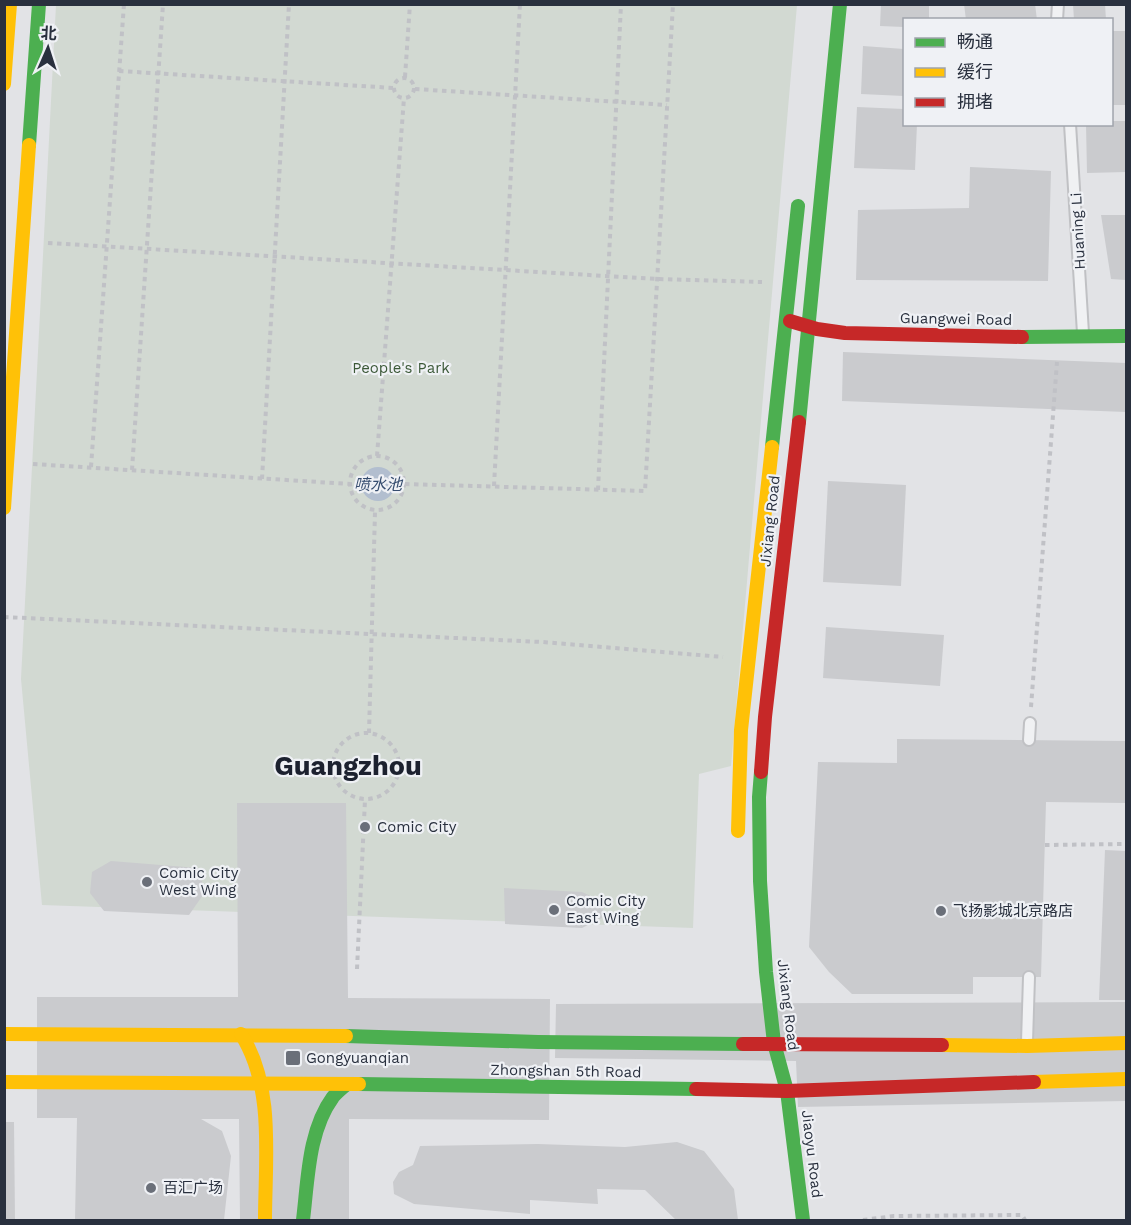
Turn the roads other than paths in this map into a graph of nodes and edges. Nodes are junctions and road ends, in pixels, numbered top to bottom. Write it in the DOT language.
graph roads {
  1 [pos="10,4"];
  2 [pos="39,4"];
  3 [pos="840,4"];
  4 [pos="4,84"];
  5 [pos="1070,126"];
  6 [pos="800,190"];
  7 [pos="816,315"];
  8 [pos="787,320"];
  9 [pos="809,330"];
  10 [pos="1126,336"];
  11 [pos="1083,337"];
  12 [pos="4,508"];
  13 [pos="1030,723"];
  14 [pos="1029,740"];
  15 [pos="738,842"];
  16 [pos="1029,977"];
  17 [pos="4,1034"];
  18 [pos="241,1034"];
  19 [pos="753,1039"];
  20 [pos="774,1043"];
  21 [pos="1126,1043"];
  22 [pos="1027,1046"];
  23 [pos="1126,1079"];
  24 [pos="4,1082"];
  25 [pos="260,1083"];
  26 [pos="347,1083"];
  27 [pos="787,1091"];
  28 [pos="265,1221"];
  29 [pos="303,1221"];
  30 [pos="803,1221"];
  1 -- 4 [label="street"];
  2 -- 12 [label="street"];
  3 -- 7 [label="street, Jixiang Road"];
  5 -- 11 [label="lane, Huaning Li"];
  6 -- 8 [label="street, Jixiang Road"];
  7 -- 8 [label="street"];
  7 -- 9 [label="street, Jixiang Road"];
  8 -- 9 [label="street, Guangwei Road"];
  8 -- 15 [label="street, Jixiang Road"];
  9 -- 11 [label="street, Guangwei Road"];
  9 -- 20 [label="street, Jixiang Road"];
  10 -- 11 [label="street, Guangwei Road"];
  13 -- 14 [label="lane"];
  16 -- 22 [label="lane"];
  17 -- 18 [label="street, Zhongshan 5th Road"];
  18 -- 19 [label="street, Zhongshan 5th Road"];
  18 -- 25 [label="street"];
  19 -- 20 [label="street, Zhongshan 5th Road"];
  19 -- 27 [label="street, Jixiang Road"];
  20 -- 22 [label="street, Zhongshan 5th Road"];
  20 -- 27 [label="street, Jixiang Road"];
  21 -- 22 [label="street, Zhongshan 5th Road"];
  23 -- 27 [label="street, Zhongshan 5th Road"];
  24 -- 25 [label="street, Zhongshan 5th Road"];
  25 -- 26 [label="street, Zhongshan 5th Road"];
  25 -- 28 [label="street"];
  26 -- 27 [label="street, Zhongshan 5th Road"];
  26 -- 29 [label="street"];
  27 -- 30 [label="street, Jiaoyu Road"];
}
